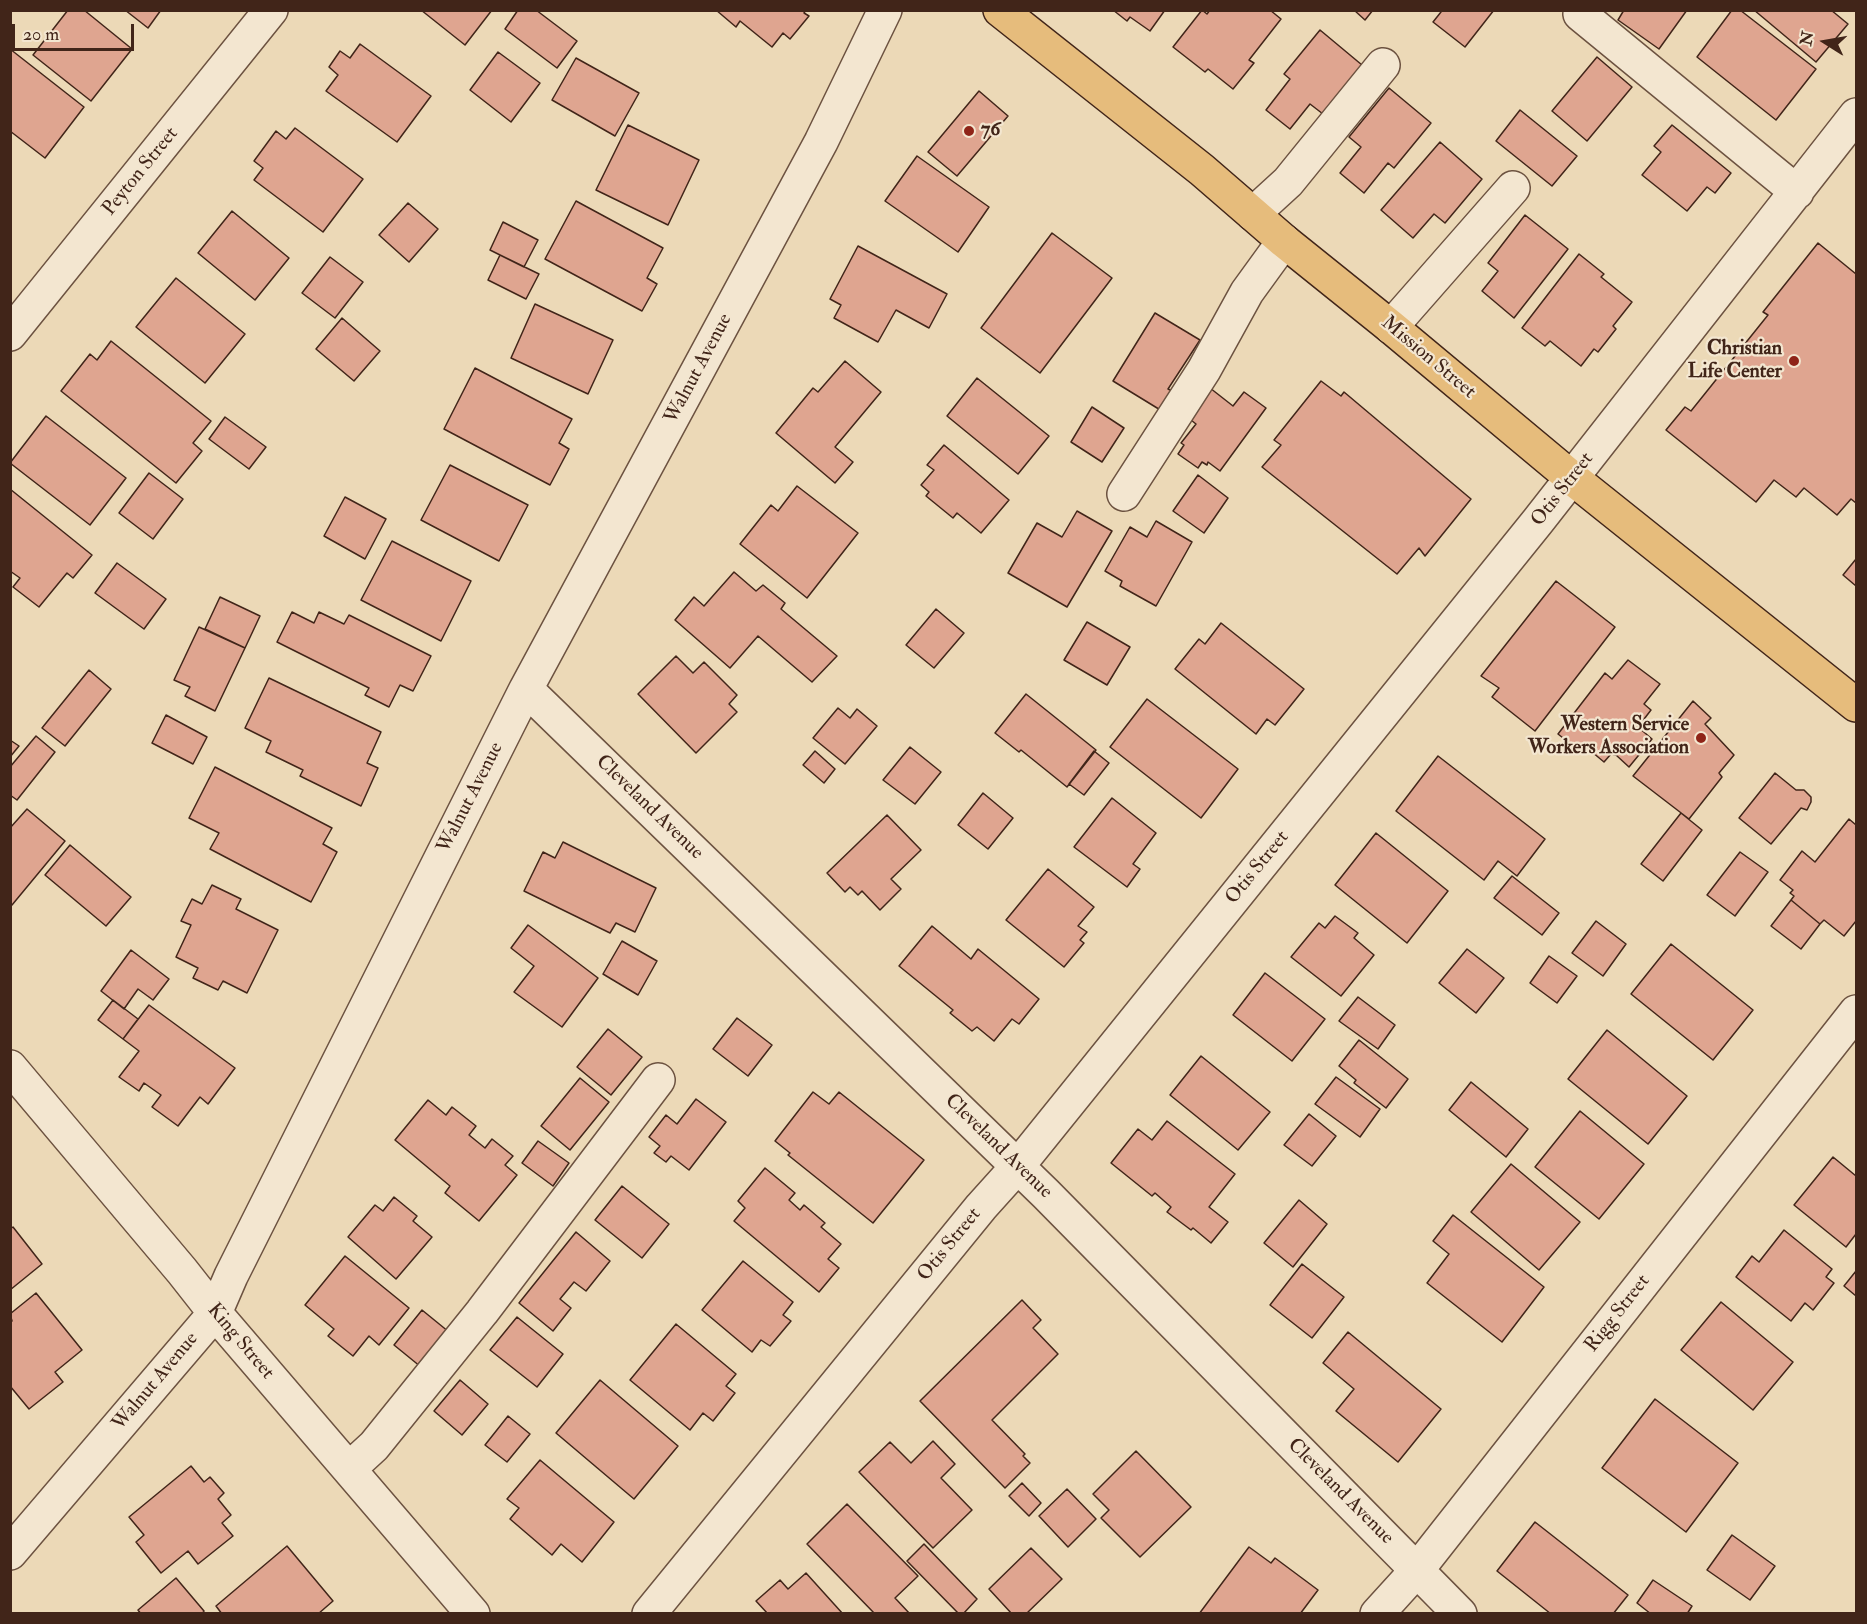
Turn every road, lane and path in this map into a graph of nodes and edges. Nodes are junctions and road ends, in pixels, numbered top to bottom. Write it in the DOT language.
graph roads {
  1 [pos="271,10"];
  2 [pos="885,10"];
  3 [pos="1000,10"];
  4 [pos="1580,14"];
  5 [pos="1383,66"];
  6 [pos="1857,115"];
  7 [pos="1513,188"];
  8 [pos="1797,192"];
  9 [pos="1253,214"];
  10 [pos="1284,242"];
  11 [pos="1390,327"];
  12 [pos="10,334"];
  13 [pos="1572,478"];
  14 [pos="1124,494"];
  15 [pos="526,689"];
  16 [pos="1857,705"];
  17 [pos="1857,1012"];
  18 [pos="10,1068"];
  19 [pos="658,1080"];
  20 [pos="1017,1167"];
  21 [pos="215,1313"];
  22 [pos="349,1469"];
  23 [pos="10,1553"];
  24 [pos="1417,1570"];
  25 [pos="473,1614"];
  26 [pos="649,1614"];
  27 [pos="1377,1614"];
  28 [pos="1460,1614"];
  1 -- 12 [label="street, Peyton Street"];
  2 -- 15 [label="street, Walnut Avenue"];
  3 -- 9 [label="highway, Mission Street"];
  4 -- 8 [label="street"];
  5 -- 9 [label="street"];
  6 -- 8 [label="street, Otis Street"];
  7 -- 11 [label="street"];
  8 -- 13 [label="street, Otis Street"];
  9 -- 10 [label="highway, Mission Street"];
  10 -- 11 [label="highway, Mission Street"];
  10 -- 14 [label="street"];
  11 -- 13 [label="highway, Mission Street"];
  13 -- 16 [label="highway, Mission Street"];
  13 -- 20 [label="street, Otis Street"];
  15 -- 20 [label="street, Cleveland Avenue"];
  15 -- 21 [label="street, Walnut Avenue"];
  17 -- 24 [label="street, Rigg Street"];
  18 -- 21 [label="street, King Street"];
  19 -- 22 [label="street"];
  20 -- 24 [label="street, Cleveland Avenue"];
  20 -- 26 [label="street, Otis Street"];
  21 -- 22 [label="street, King Street"];
  21 -- 23 [label="street, Walnut Avenue"];
  22 -- 25 [label="street, King Street"];
  24 -- 27 [label="street, Rigg Street"];
  24 -- 28 [label="street, Cleveland Avenue"];
}
